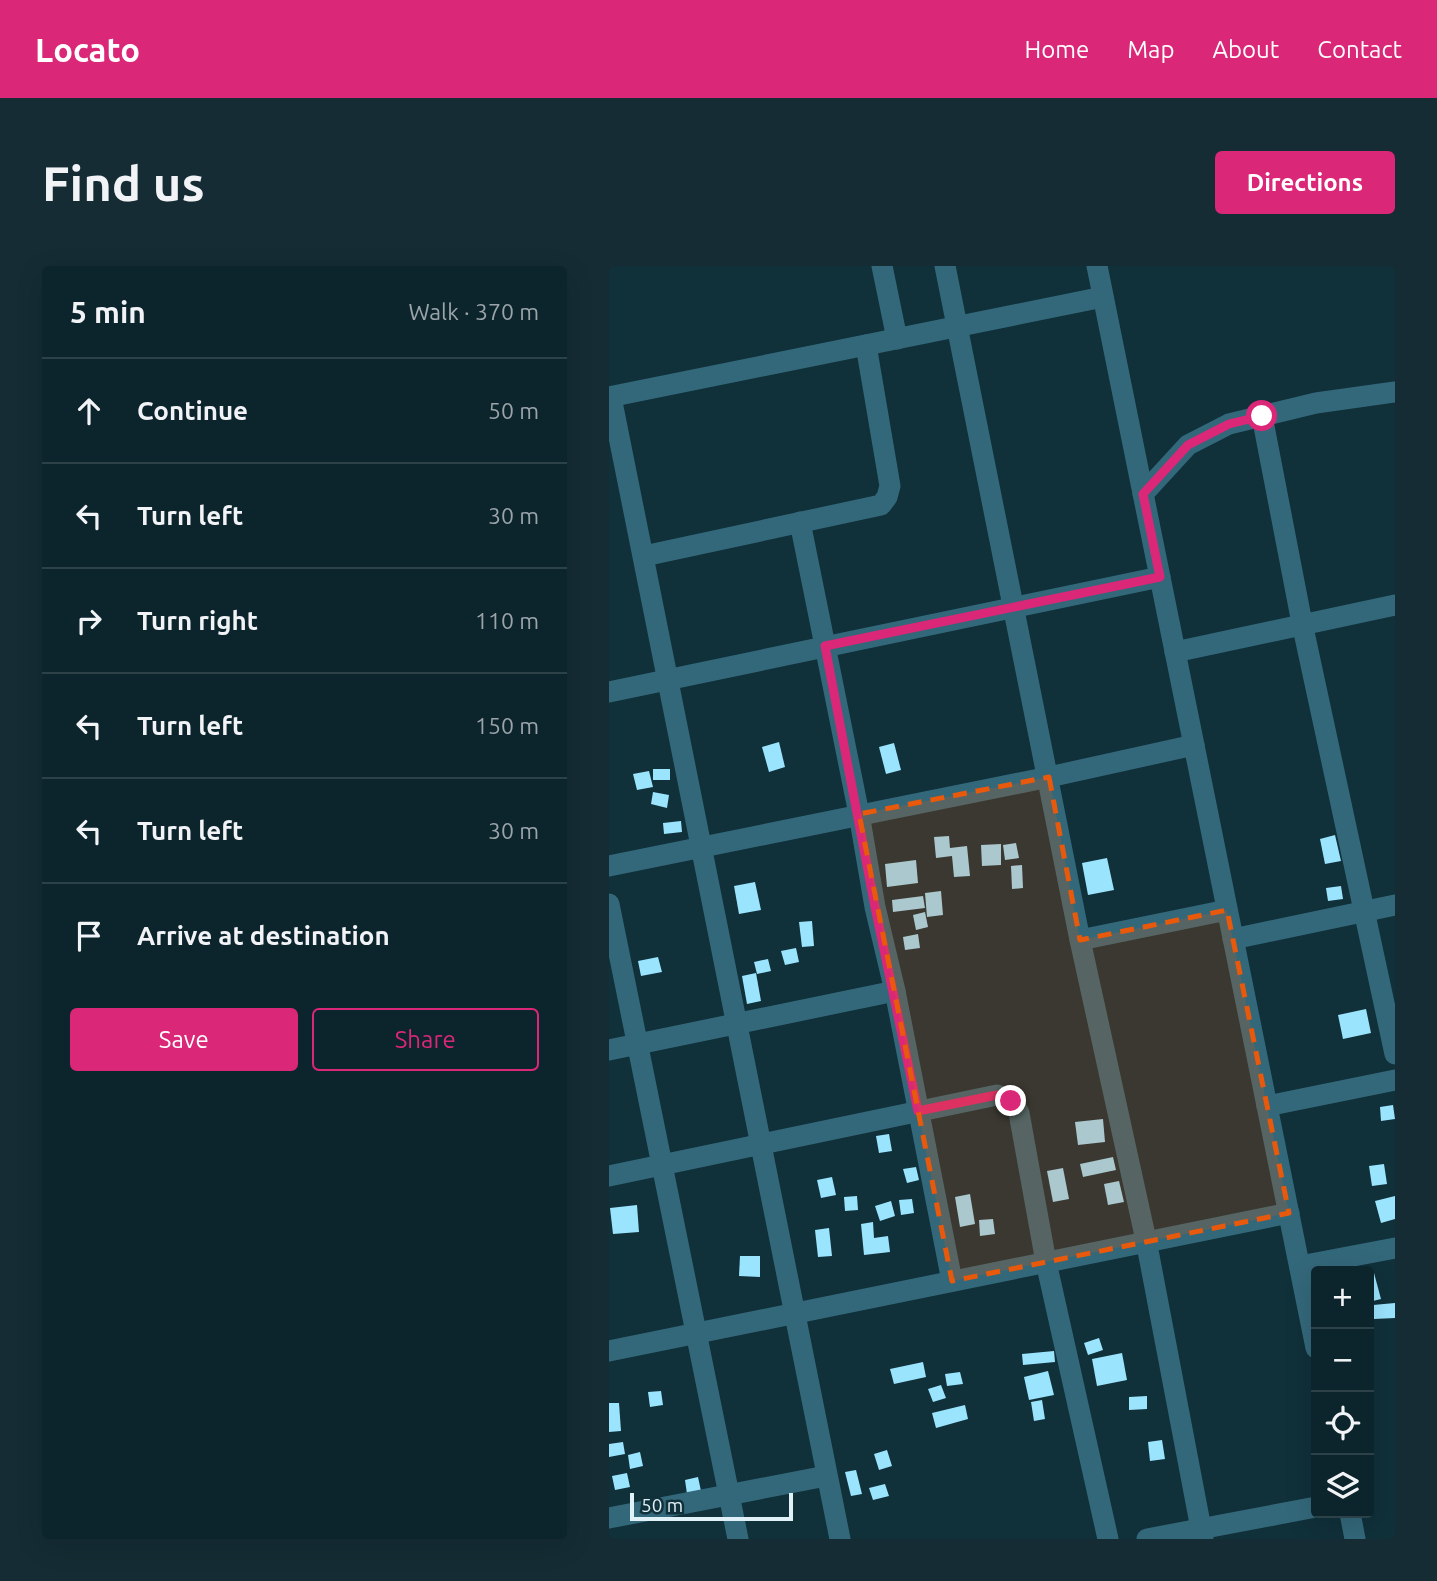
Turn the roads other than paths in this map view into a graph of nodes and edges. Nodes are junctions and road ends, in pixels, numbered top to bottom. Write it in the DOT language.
graph roads {
  1 [pos="882,266"];
  2 [pos="945,266"];
  3 [pos="1097,266"];
  4 [pos="1103,297"];
  5 [pos="958,327"];
  6 [pos="897,339"];
  7 [pos="866,345"];
  8 [pos="1395,392"];
  9 [pos="610,397"];
  10 [pos="1262,416"];
  11 [pos="1143,494"];
  12 [pos="800,522"];
  13 [pos="643,556"];
  14 [pos="1160,577"];
  15 [pos="1395,605"];
  16 [pos="1014,606"];
  17 [pos="1302,623"];
  18 [pos="825,646"];
  19 [pos="1175,652"];
  20 [pos="669,679"];
  21 [pos="609,691"];
  22 [pos="1194,745"];
  23 [pos="1049,777"];
  24 [pos="859,814"];
  25 [pos="700,847"];
  26 [pos="609,866"];
  27 [pos="609,904"];
  28 [pos="1395,905"];
  29 [pos="1227,910"];
  30 [pos="1363,911"];
  31 [pos="1233,939"];
  32 [pos="1080,940"];
  33 [pos="895,991"];
  34 [pos="736,1023"];
  35 [pos="638,1044"];
  36 [pos="609,1050"];
  37 [pos="1395,1054"];
  38 [pos="1395,1080"];
  39 [pos="1267,1106"];
  40 [pos="918,1111"];
  41 [pos="761,1144"];
  42 [pos="662,1165"];
  43 [pos="609,1176"];
  44 [pos="1289,1213"];
  45 [pos="1146,1240"];
  46 [pos="1395,1248"];
  47 [pos="1046,1262"];
  48 [pos="1300,1266"];
  49 [pos="952,1281"];
  50 [pos="795,1313"];
  51 [pos="1312,1329"];
  52 [pos="696,1333"];
  53 [pos="609,1351"];
  54 [pos="826,1476"];
  55 [pos="729,1495"];
  56 [pos="1311,1508"];
  57 [pos="609,1518"];
  58 [pos="1351,1518"];
  59 [pos="1202,1534"];
  60 [pos="739,1539"];
  61 [pos="840,1539"];
  62 [pos="1108,1539"];
  63 [pos="1147,1539"];
  64 [pos="1355,1539"];
  1 -- 6 [label="street"];
  2 -- 5 [label="street"];
  3 -- 4 [label="street"];
  4 -- 5 [label="street"];
  4 -- 11 [label="street"];
  5 -- 6 [label="street"];
  5 -- 16 [label="street"];
  6 -- 7 [label="street"];
  7 -- 9 [label="street"];
  7 -- 12 [label="street"];
  8 -- 10 [label="street"];
  9 -- 13 [label="street"];
  10 -- 11 [label="street"];
  10 -- 17 [label="street"];
  11 -- 14 [label="street"];
  12 -- 13 [label="street"];
  12 -- 18 [label="street"];
  13 -- 20 [label="street"];
  14 -- 16 [label="street"];
  14 -- 19 [label="street"];
  15 -- 17 [label="street"];
  16 -- 18 [label="street"];
  16 -- 23 [label="street"];
  17 -- 19 [label="street"];
  17 -- 30 [label="street"];
  18 -- 20 [label="street"];
  18 -- 24 [label="street"];
  19 -- 22 [label="street"];
  20 -- 21 [label="street"];
  20 -- 25 [label="street"];
  22 -- 23 [label="street"];
  22 -- 29 [label="street"];
  23 -- 24 [label="street"];
  23 -- 32 [label="street"];
  24 -- 25 [label="street"];
  24 -- 33 [label="street"];
  25 -- 26 [label="street"];
  25 -- 34 [label="street"];
  27 -- 35 [label="street"];
  28 -- 30 [label="street"];
  29 -- 31 [label="street"];
  29 -- 32 [label="street"];
  30 -- 31 [label="street"];
  30 -- 37 [label="street"];
  31 -- 39 [label="street"];
  32 -- 45 [label="street"];
  33 -- 34 [label="street"];
  33 -- 40 [label="street"];
  34 -- 35 [label="street"];
  34 -- 41 [label="street"];
  35 -- 36 [label="street"];
  35 -- 42 [label="street"];
  38 -- 39 [label="street"];
  39 -- 44 [label="street"];
  40 -- 41 [label="street"];
  40 -- 47 [label="street"];
  40 -- 49 [label="street"];
  41 -- 42 [label="street"];
  41 -- 50 [label="street"];
  42 -- 43 [label="street"];
  42 -- 52 [label="street"];
  44 -- 45 [label="street"];
  44 -- 48 [label="street"];
  45 -- 47 [label="street"];
  45 -- 59 [label="street"];
  46 -- 48 [label="street"];
  47 -- 49 [label="street"];
  47 -- 62 [label="street"];
  48 -- 51 [label="street"];
  49 -- 50 [label="street"];
  50 -- 52 [label="street"];
  50 -- 54 [label="street"];
  52 -- 53 [label="street"];
  52 -- 55 [label="street"];
  54 -- 55 [label="street"];
  54 -- 61 [label="street"];
  55 -- 57 [label="street"];
  55 -- 60 [label="street"];
  56 -- 59 [label="street"];
  58 -- 64 [label="street"];
  59 -- 63 [label="street"];
}
